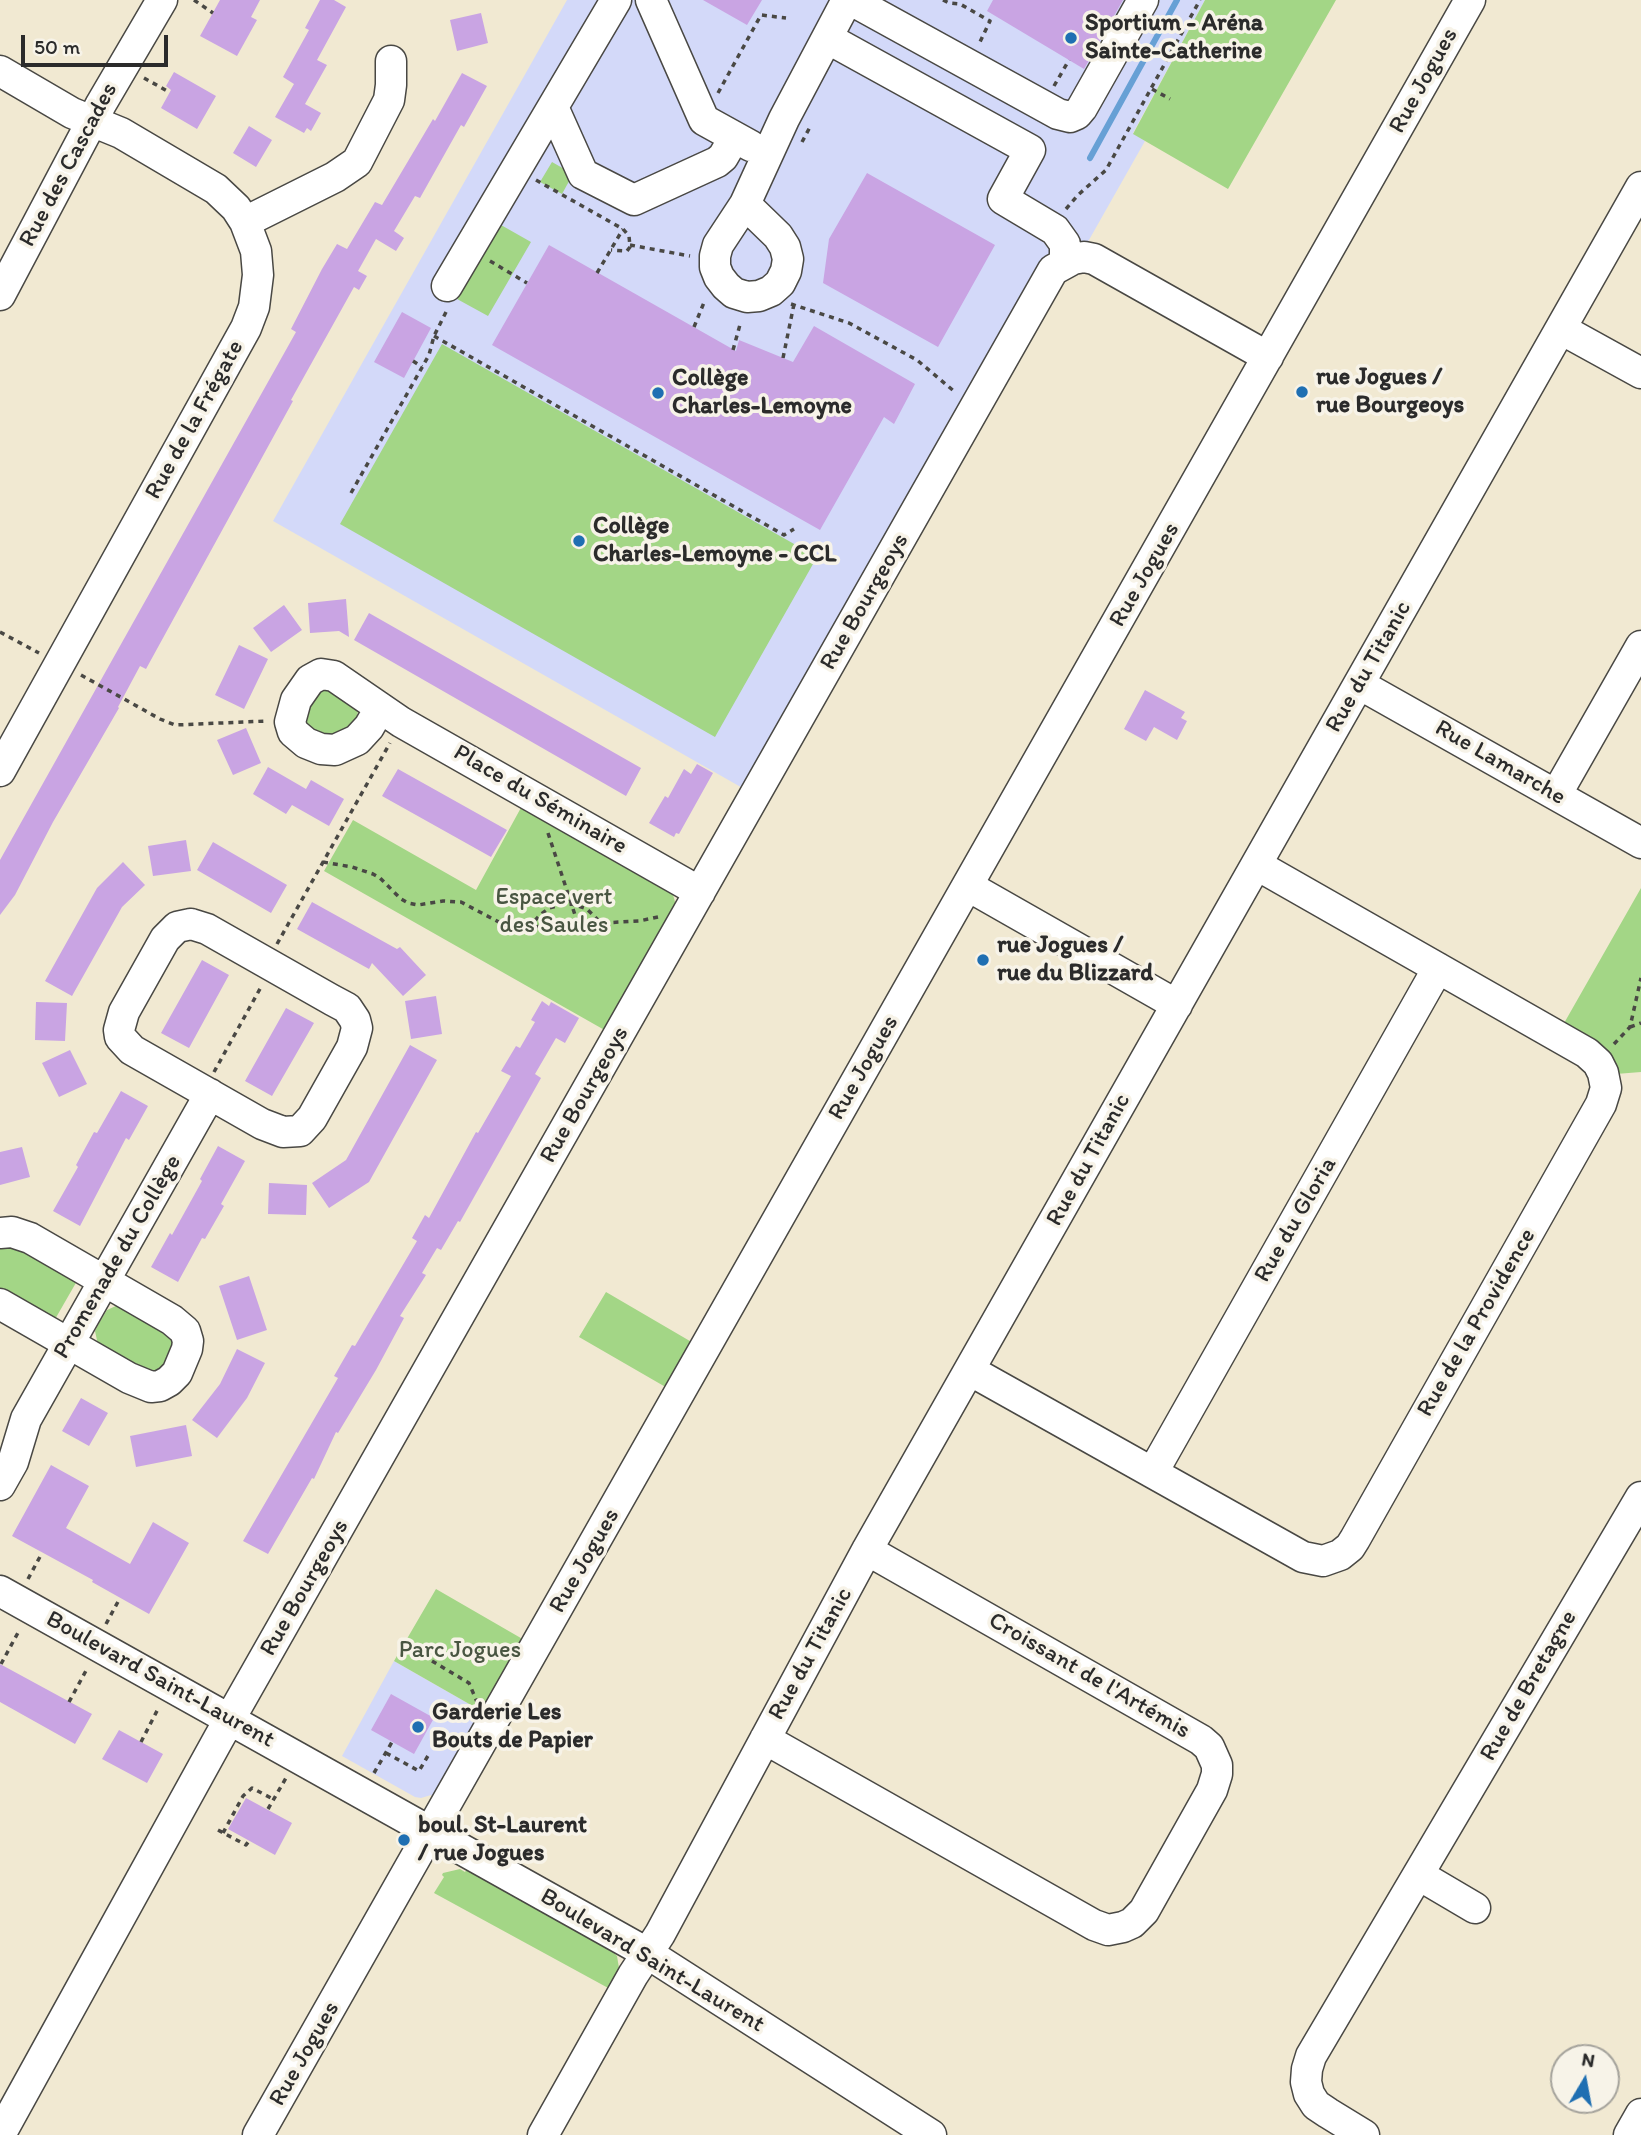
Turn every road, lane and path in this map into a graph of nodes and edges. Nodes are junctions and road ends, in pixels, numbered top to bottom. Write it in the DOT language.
graph roads {
  1 [pos="162,0"];
  2 [pos="194,0"];
  3 [pos="616,0"];
  4 [pos="651,0"];
  5 [pos="849,0"];
  6 [pos="943,0"];
  7 [pos="1143,0"];
  8 [pos="1200,0"];
  9 [pos="1470,0"];
  10 [pos="213,13"];
  11 [pos="993,16"];
  12 [pos="786,18"];
  13 [pos="990,21"];
  14 [pos="747,25"];
  15 [pos="753,28"];
  16 [pos="827,38"];
  17 [pos="980,41"];
  18 [pos="1069,60"];
  19 [pos="391,61"];
  20 [pos="0,71"];
  21 [pos="137,74"];
  22 [pos="1152,89"];
  23 [pos="169,92"];
  24 [pos="1050,93"];
  25 [pos="717,96"];
  26 [pos="1170,99"];
  27 [pos="552,107"];
  28 [pos="92,121"];
  29 [pos="734,138"];
  30 [pos="767,154"];
  31 [pos="532,178"];
  32 [pos="1641,187"];
  33 [pos="745,204"];
  34 [pos="1065,213"];
  35 [pos="245,222"];
  36 [pos="623,229"];
  37 [pos="611,250"];
  38 [pos="482,257"];
  39 [pos="1065,262"];
  40 [pos="597,273"];
  41 [pos="527,283"];
  42 [pos="710,290"];
  43 [pos="0,295"];
  44 [pos="448,296"];
  45 [pos="796,297"];
  46 [pos="785,301"];
  47 [pos="794,306"];
  48 [pos="744,311"];
  49 [pos="694,327"];
  50 [pos="1561,329"];
  51 [pos="434,337"];
  52 [pos="733,350"];
  53 [pos="1268,357"];
  54 [pos="783,358"];
  55 [pos="413,361"];
  56 [pos="422,366"];
  57 [pos="1641,373"];
  58 [pos="961,397"];
  59 [pos="351,493"];
  60 [pos="794,528"];
  61 [pos="0,632"];
  62 [pos="1641,646"];
  63 [pos="40,654"];
  64 [pos="81,675"];
  65 [pos="1359,684"];
  66 [pos="278,721"];
  67 [pos="388,721"];
  68 [pos="0,771"];
  69 [pos="1556,795"];
  70 [pos="546,827"];
  71 [pos="1641,843"];
  72 [pos="323,862"];
  73 [pos="1257,865"];
  74 [pos="968,886"];
  75 [pos="700,892"];
  76 [pos="572,904"];
  77 [pos="662,915"];
  78 [pos="601,923"];
  79 [pos="578,925"];
  80 [pos="528,928"];
  81 [pos="272,953"];
  82 [pos="1438,968"];
  83 [pos="267,977"];
  84 [pos="1641,978"];
  85 [pos="1177,1006"];
  86 [pos="1641,1023"];
  87 [pos="1630,1027"];
  88 [pos="1614,1045"];
  89 [pos="210,1087"];
  90 [pos="0,1233"];
  91 [pos="104,1282"];
  92 [pos="0,1304"];
  93 [pos="69,1344"];
  94 [pos="971,1371"];
  95 [pos="26,1419"];
  96 [pos="0,1444"];
  97 [pos="1153,1472"];
  98 [pos="0,1485"];
  99 [pos="1641,1497"];
  100 [pos="867,1550"];
  101 [pos="41,1553"];
  102 [pos="13,1587"];
  103 [pos="120,1598"];
  104 [pos="21,1626"];
  105 [pos="104,1626"];
  106 [pos="432,1661"];
  107 [pos="1,1664"];
  108 [pos="90,1664"];
  109 [pos="69,1702"];
  110 [pos="161,1703"];
  111 [pos="478,1704"];
  112 [pos="230,1719"];
  113 [pos="765,1739"];
  114 [pos="141,1742"];
  115 [pos="392,1742"];
  116 [pos="386,1753"];
  117 [pos="429,1754"];
  118 [pos="288,1774"];
  119 [pos="373,1775"];
  120 [pos="273,1799"];
  121 [pos="268,1809"];
  122 [pos="218,1830"];
  123 [pos="430,1831"];
  124 [pos="223,1833"];
  125 [pos="249,1841"];
  126 [pos="1419,1875"];
  127 [pos="1475,1908"];
  128 [pos="647,1953"];
  129 [pos="1641,2114"];
  130 [pos="0,2135"];
  131 [pos="258,2135"];
  132 [pos="543,2135"];
  133 [pos="931,2135"];
  134 [pos="1364,2135"];
  135 [pos="1629,2135"];
  1 -- 28 [label="street, Rue des Cascades"];
  2 -- 10 [label="path"];
  3 -- 27 [label="street"];
  4 -- 29 [label="street"];
  5 -- 7 [label="street"];
  5 -- 16 [label="street"];
  6 -- 13 [label="path"];
  8 -- 22 [label="path"];
  9 -- 53 [label="street, Rue Jogues"];
  11 -- 13 [label="path"];
  12 -- 15 [label="path"];
  13 -- 17 [label="path"];
  14 -- 15 [label="path"];
  15 -- 25 [label="path"];
  16 -- 30 [label="street"];
  16 -- 39 [label="street"];
  18 -- 24 [label="path"];
  19 -- 35 [label="street"];
  20 -- 28 [label="street, Rue de la Frégate"];
  21 -- 23 [label="path"];
  22 -- 26 [label="path"];
  22 -- 34 [label="path"];
  27 -- 29 [label="street"];
  27 -- 44 [label="street"];
  28 -- 35 [label="street, Rue de la Frégate"];
  28 -- 43 [label="street, Rue des Cascades"];
  29 -- 30 [label="street"];
  30 -- 33 [label="street"];
  31 -- 36 [label="path"];
  32 -- 50 [label="street, Rue du Titanic"];
  35 -- 68 [label="street, Rue de la Frégate"];
  36 -- 37 [label="path"];
  36 -- 37 [label="path"];
  37 -- 40 [label="path"];
  38 -- 41 [label="path"];
  39 -- 53 [label="street"];
  39 -- 75 [label="street, Rue Bourgeoys"];
  42 -- 49 [label="path"];
  44 -- 51 [label="path"];
  45 -- 47 [label="path"];
  46 -- 47 [label="path"];
  47 -- 54 [label="path"];
  47 -- 58 [label="path"];
  48 -- 52 [label="path"];
  50 -- 57 [label="street"];
  50 -- 65 [label="street, Rue du Titanic"];
  51 -- 56 [label="path"];
  51 -- 60 [label="path"];
  53 -- 74 [label="street, Rue Jogues"];
  55 -- 56 [label="path"];
  56 -- 59 [label="path"];
  61 -- 63 [label="path"];
  62 -- 69 [label="street"];
  64 -- 66 [label="path"];
  65 -- 69 [label="street, Rue Lamarche"];
  65 -- 73 [label="street, Rue du Titanic"];
  67 -- 72 [label="path"];
  67 -- 75 [label="street, Place du Séminaire"];
  69 -- 71 [label="street, Rue Lamarche"];
  70 -- 76 [label="path"];
  72 -- 80 [label="path"];
  72 -- 81 [label="path"];
  73 -- 82 [label="street, Rue de la Providence"];
  73 -- 85 [label="street, Rue du Titanic"];
  74 -- 85 [label="street"];
  74 -- 123 [label="street, Rue Jogues"];
  75 -- 112 [label="street, Rue Bourgeoys"];
  76 -- 78 [label="path"];
  76 -- 79 [label="path"];
  76 -- 80 [label="path"];
  77 -- 78 [label="path"];
  78 -- 79 [label="path"];
  79 -- 80 [label="path"];
  82 -- 97 [label="street, Rue du Gloria"];
  82 -- 97 [label="street, Rue de la Providence"];
  83 -- 89 [label="path"];
  84 -- 87 [label="path"];
  85 -- 94 [label="street, Rue du Titanic"];
  86 -- 87 [label="path"];
  87 -- 88 [label="path"];
  89 -- 89 [label="street"];
  89 -- 91 [label="street, Promenade du Collège"];
  90 -- 91 [label="street"];
  91 -- 93 [label="street, Promenade du Collège"];
  91 -- 93 [label="street"];
  92 -- 93 [label="street"];
  93 -- 95 [label="street, Promenade du Collège"];
  94 -- 97 [label="street, Rue de la Providence"];
  94 -- 100 [label="street, Rue du Titanic"];
  95 -- 96 [label="street, Promenade du Collège"];
  95 -- 98 [label="street, Promenade du Collège"];
  99 -- 126 [label="street, Rue de Bretagne"];
  100 -- 113 [label="street, Rue du Titanic"];
  100 -- 113 [label="street, Croissant de l'Artémis"];
  101 -- 102 [label="path"];
  102 -- 112 [label="street, Boulevard Saint-Laurent"];
  103 -- 105 [label="path"];
  104 -- 107 [label="path"];
  106 -- 111 [label="path"];
  108 -- 109 [label="path"];
  110 -- 114 [label="path"];
  112 -- 123 [label="street, Boulevard Saint-Laurent"];
  112 -- 130 [label="street, Rue Bourgeoys"];
  113 -- 128 [label="street, Rue du Titanic"];
  115 -- 116 [label="path"];
  116 -- 117 [label="path"];
  116 -- 119 [label="path"];
  118 -- 120 [label="path"];
  120 -- 121 [label="path"];
  120 -- 124 [label="path"];
  122 -- 124 [label="path"];
  123 -- 128 [label="street, Boulevard Saint-Laurent"];
  123 -- 131 [label="street, Rue Jogues"];
  124 -- 125 [label="path"];
  126 -- 127 [label="street"];
  126 -- 134 [label="street, Rue de Bretagne"];
  128 -- 132 [label="street, Rue du Titanic"];
  128 -- 133 [label="street, Boulevard Saint-Laurent"];
  129 -- 135 [label="street"];
}
